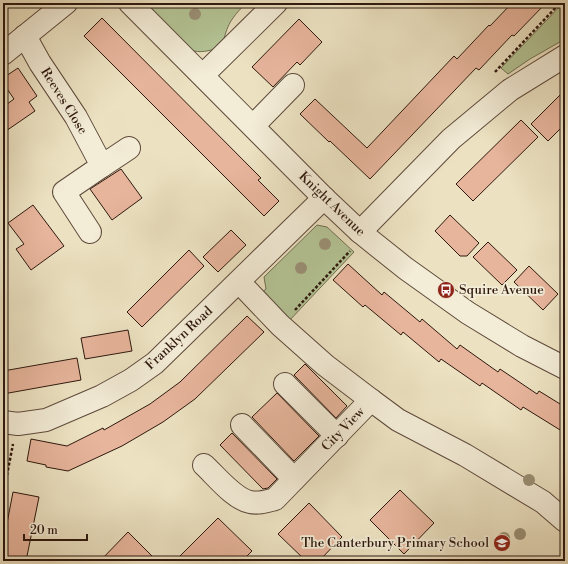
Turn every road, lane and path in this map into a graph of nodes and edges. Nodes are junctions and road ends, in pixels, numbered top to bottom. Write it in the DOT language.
graph roads {
  1 [pos="66,3"];
  2 [pos="130,3"];
  3 [pos="276,3"];
  4 [pos="560,3"];
  5 [pos="24,36"];
  6 [pos="3,54"];
  7 [pos="565,56"];
  8 [pos="202,75"];
  9 [pos="490,77"];
  10 [pos="293,85"];
  11 [pos="252,126"];
  12 [pos="129,148"];
  13 [pos="102,166"];
  14 [pos="324,198"];
  15 [pos="90,232"];
  16 [pos="356,240"];
  17 [pos="239,282"];
  18 [pos="280,325"];
  19 [pos="565,368"];
  20 [pos="285,384"];
  21 [pos="371,400"];
  22 [pos="10,423"];
  23 [pos="242,425"];
  24 [pos="336,436"];
  25 [pos="206,475"];
  26 [pos="294,479"];
  27 [pos="3,495"];
  28 [pos="565,521"];
  1 -- 5 [label="street"];
  2 -- 8 [label="street, Knight Avenue"];
  3 -- 8 [label="street"];
  4 -- 9 [label="path"];
  5 -- 6 [label="street"];
  5 -- 13 [label="street, Reeves Close"];
  7 -- 16 [label="street"];
  8 -- 11 [label="street, Knight Avenue"];
  10 -- 11 [label="street"];
  11 -- 14 [label="street, Knight Avenue"];
  12 -- 13 [label="street"];
  13 -- 15 [label="street"];
  14 -- 16 [label="street, Knight Avenue"];
  14 -- 17 [label="street, Franklyn Road"];
  16 -- 18 [label="path"];
  16 -- 19 [label="street, Knight Avenue"];
  17 -- 18 [label="street, City View"];
  17 -- 22 [label="street, Franklyn Road"];
  18 -- 21 [label="street, City View"];
  20 -- 24 [label="street"];
  21 -- 24 [label="street, City View"];
  21 -- 28 [label="street"];
  22 -- 27 [label="path"];
  23 -- 26 [label="street"];
  24 -- 26 [label="street, City View"];
  25 -- 26 [label="street, City View"];
}
